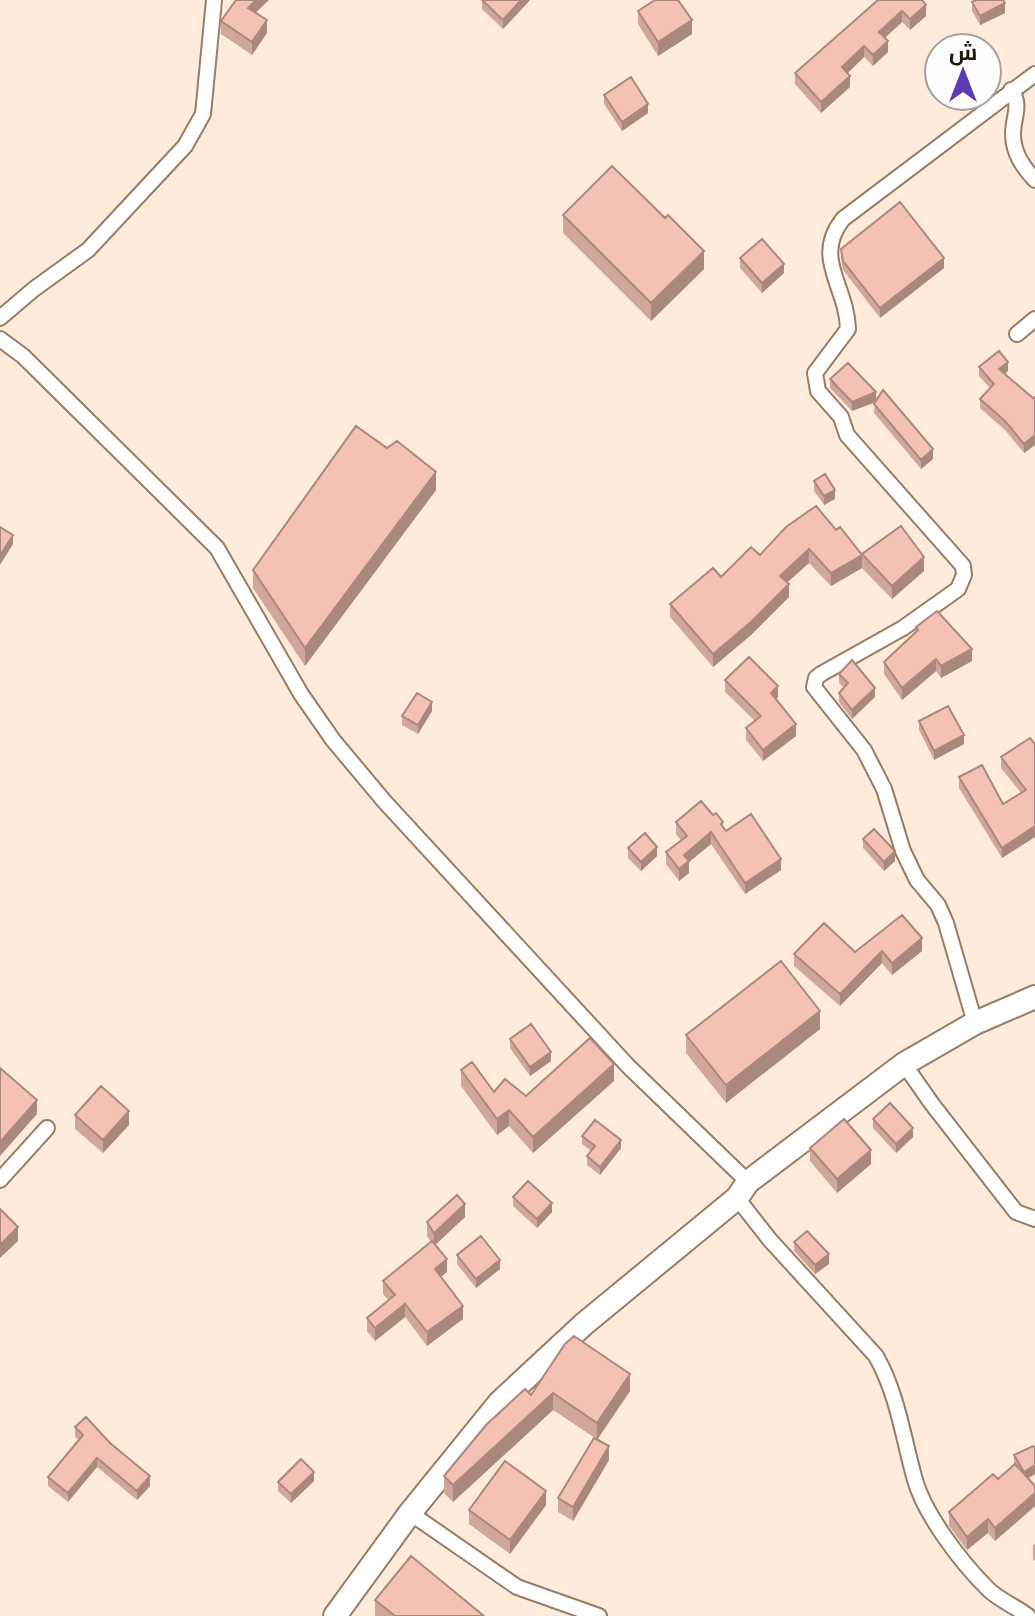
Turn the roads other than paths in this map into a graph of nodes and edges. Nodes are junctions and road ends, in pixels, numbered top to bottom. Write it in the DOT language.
graph roads {
  1 [pos="214,0"];
  2 [pos="1035,74"];
  3 [pos="1011,90"];
  4 [pos="1035,180"];
  5 [pos="0,318"];
  6 [pos="1035,319"];
  7 [pos="1017,334"];
  8 [pos="0,339"];
  9 [pos="1035,997"];
  10 [pos="975,1023"];
  11 [pos="904,1064"];
  12 [pos="47,1128"];
  13 [pos="0,1180"];
  14 [pos="742,1190"];
  15 [pos="1035,1219"];
  16 [pos="410,1513"];
  17 [pos="335,1616"];
  18 [pos="599,1616"];
  19 [pos="1028,1616"];
  1 -- 5 [label="street"];
  2 -- 3 [label="street"];
  3 -- 4 [label="street"];
  3 -- 10 [label="street"];
  6 -- 7 [label="street"];
  8 -- 14 [label="street"];
  9 -- 10 [label="street"];
  10 -- 11 [label="street"];
  11 -- 14 [label="street"];
  11 -- 15 [label="street"];
  12 -- 13 [label="street"];
  14 -- 16 [label="street"];
  14 -- 19 [label="street"];
  16 -- 17 [label="street"];
  16 -- 18 [label="street"];
}
